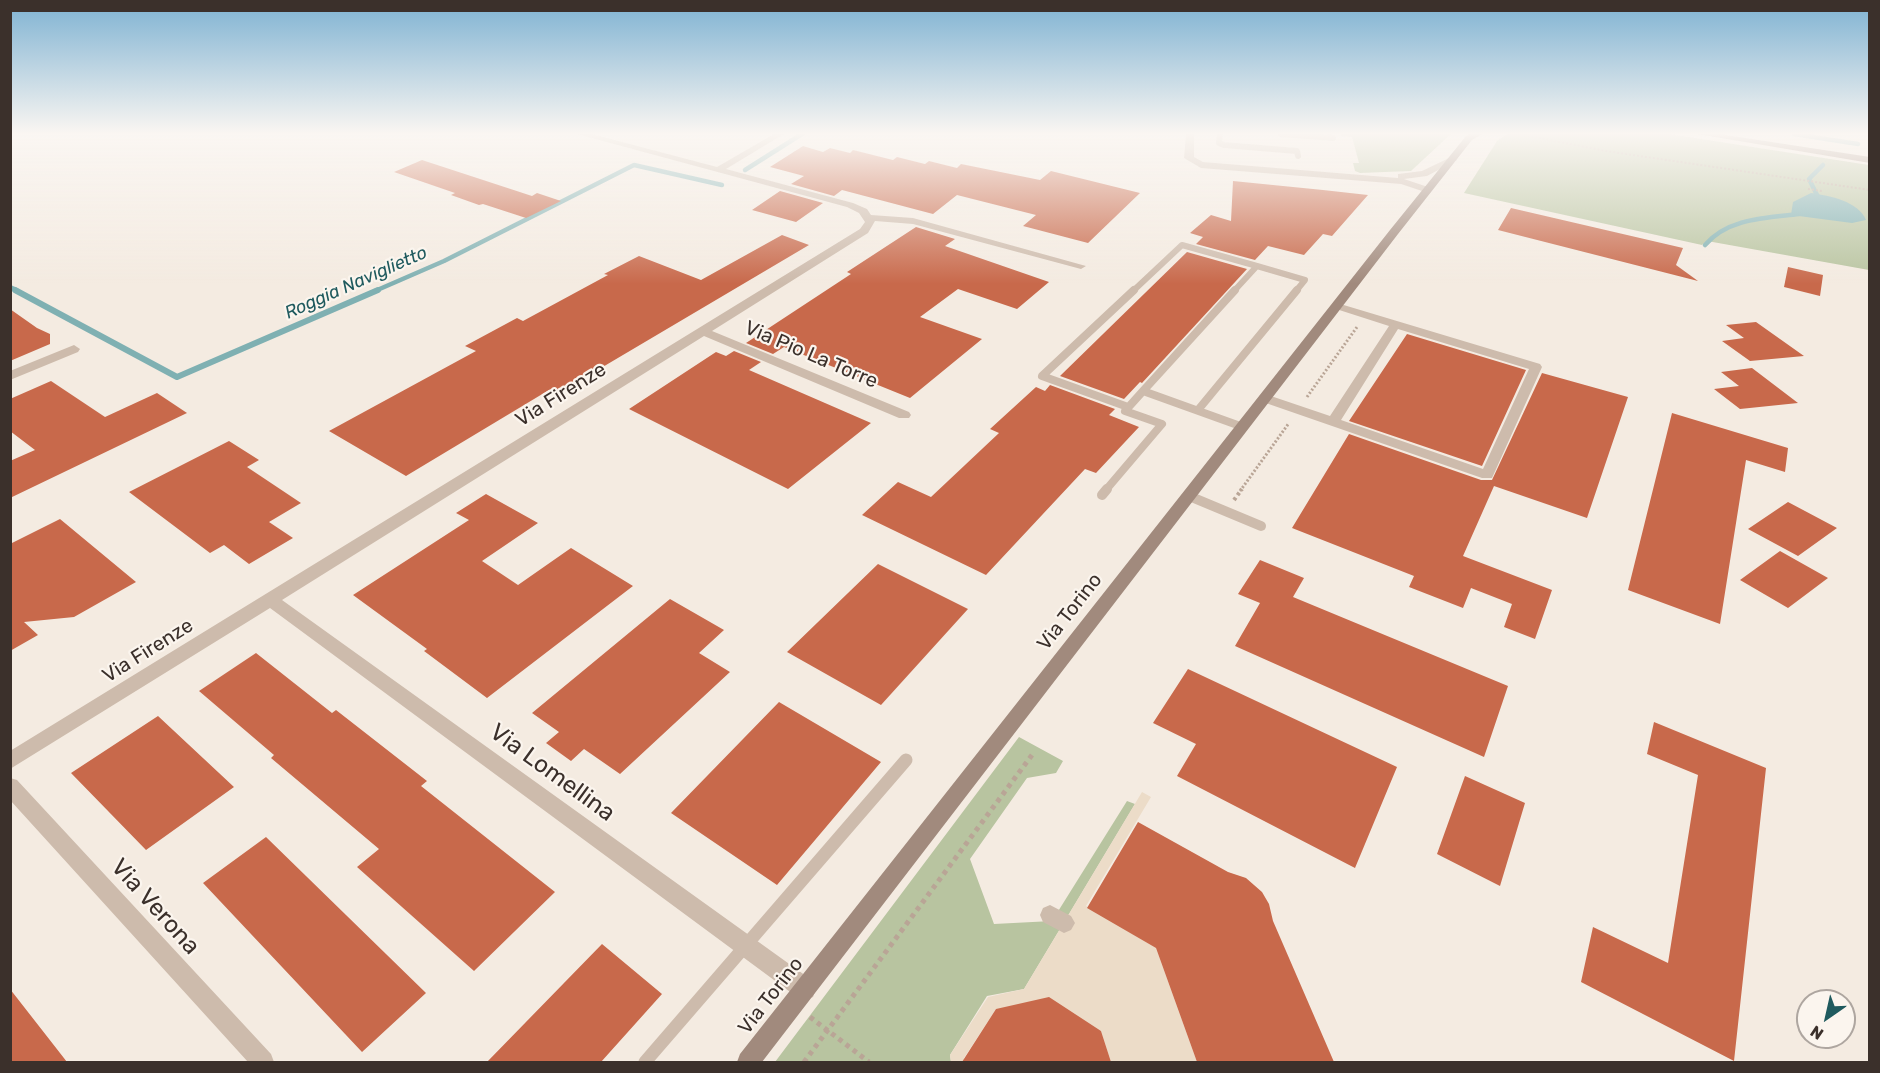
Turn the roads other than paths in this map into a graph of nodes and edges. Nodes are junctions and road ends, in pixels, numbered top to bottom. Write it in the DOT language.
graph roads {
  1 [pos="768,184"];
  2 [pos="1412,184"];
  3 [pos="1433,184"];
  4 [pos="1428,190"];
  5 [pos="869,218"];
  6 [pos="1081,266"];
  7 [pos="1257,266"];
  8 [pos="1337,306"];
  9 [pos="1396,324"];
  10 [pos="703,331"];
  11 [pos="74,349"];
  12 [pos="10,376"];
  13 [pos="1143,391"];
  14 [pos="1265,398"];
  15 [pos="1128,407"];
  16 [pos="1198,410"];
  17 [pos="904,415"];
  18 [pos="1333,422"];
  19 [pos="1243,427"];
  20 [pos="1102,495"];
  21 [pos="1189,496"];
  22 [pos="1261,526"];
  23 [pos="269,599"];
  24 [pos="10,760"];
  25 [pos="906,760"];
  26 [pos="10,786"];
  27 [pos="747,945"];
  28 [pos="805,989"];
  29 [pos="263,1062"];
  30 [pos="645,1062"];
  31 [pos="748,1062"];
  1 -- 5 [label="street"];
  2 -- 4 [label="street"];
  3 -- 4 [label="street, Via Torino"];
  4 -- 8 [label="street, Via Torino"];
  5 -- 6 [label="street"];
  5 -- 10 [label="street, Via Firenze"];
  7 -- 13 [label="lane"];
  7 -- 15 [label="lane"];
  7 -- 16 [label="lane"];
  8 -- 9 [label="street"];
  8 -- 14 [label="street, Via Torino"];
  9 -- 18 [label="street"];
  9 -- 18 [label="street"];
  10 -- 17 [label="street, Via Pio La Torre"];
  10 -- 23 [label="street, Via Firenze"];
  11 -- 12 [label="street"];
  13 -- 15 [label="lane"];
  13 -- 16 [label="lane"];
  14 -- 18 [label="street"];
  14 -- 19 [label="street, Via Torino"];
  15 -- 20 [label="lane"];
  16 -- 19 [label="lane"];
  19 -- 21 [label="street, Via Torino"];
  21 -- 22 [label="lane"];
  21 -- 28 [label="street, Via Torino"];
  23 -- 24 [label="street, Via Firenze"];
  23 -- 27 [label="street, Via Lomellina"];
  25 -- 27 [label="lane"];
  26 -- 29 [label="street, Via Verona"];
  27 -- 28 [label="street, Via Lomellina"];
  27 -- 30 [label="lane"];
  28 -- 31 [label="street, Via Torino"];
}
